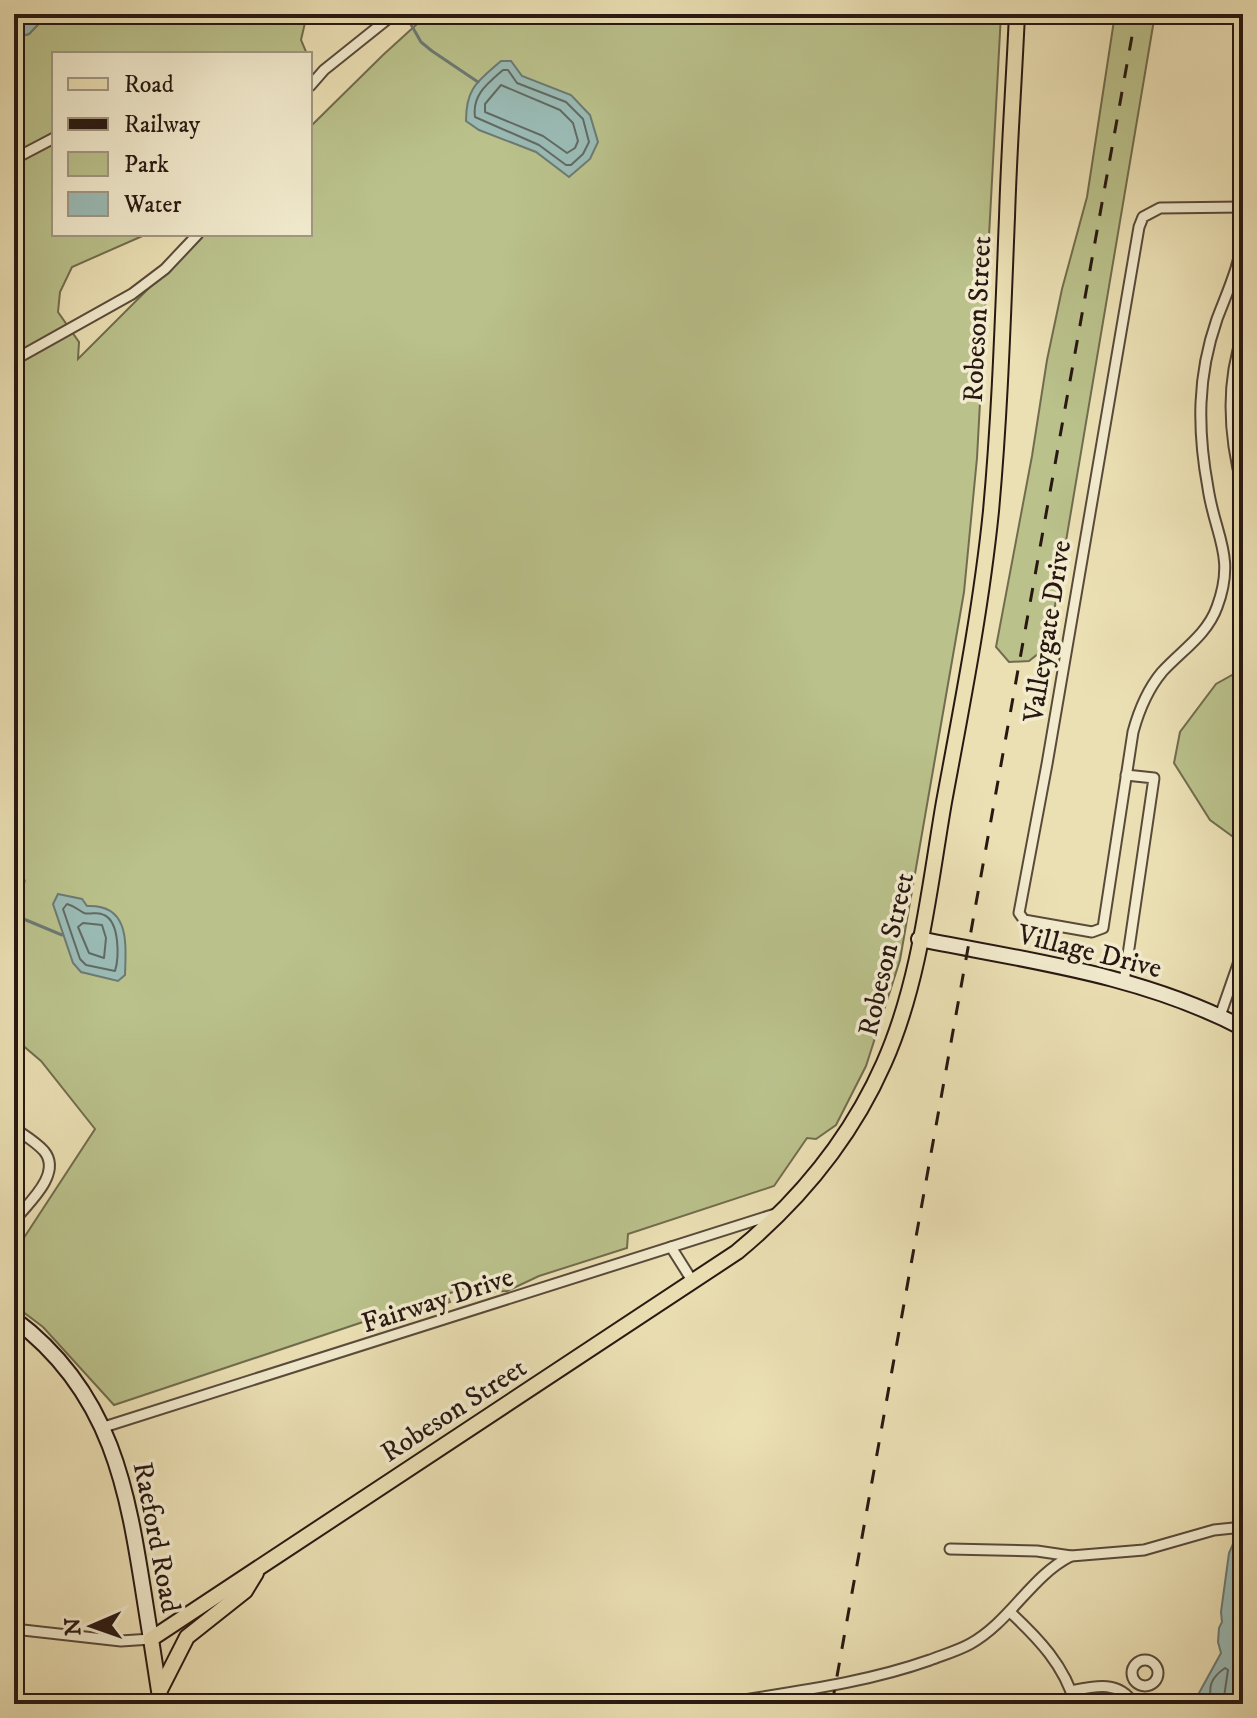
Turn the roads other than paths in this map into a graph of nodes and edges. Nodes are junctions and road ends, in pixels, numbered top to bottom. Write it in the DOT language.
graph roads {
  1 [pos="394,14"];
  2 [pos="1017,14"];
  3 [pos="312,84"];
  4 [pos="52,139"];
  5 [pos="14,159"];
  6 [pos="1243,207"];
  7 [pos="1243,232"];
  8 [pos="196,236"];
  9 [pos="1243,334"];
  10 [pos="14,360"];
  11 [pos="1243,489"];
  12 [pos="1126,775"];
  13 [pos="919,939"];
  14 [pos="1243,950"];
  15 [pos="1124,982"];
  16 [pos="1220,1016"];
  17 [pos="1243,1028"];
  18 [pos="14,1128"];
  19 [pos="783,1212"];
  20 [pos="14,1221"];
  21 [pos="671,1247"];
  22 [pos="693,1282"];
  23 [pos="14,1319"];
  24 [pos="104,1427"];
  25 [pos="1243,1527"];
  26 [pos="950,1549"];
  27 [pos="1071,1556"];
  28 [pos="258,1568"];
  29 [pos="1010,1612"];
  30 [pos="14,1629"];
  31 [pos="151,1639"];
  32 [pos="1136,1682"];
  33 [pos="1071,1691"];
  34 [pos="1126,1694"];
  35 [pos="160,1697"];
  36 [pos="719,1704"];
  37 [pos="1075,1704"];
  38 [pos="1134,1704"];
  1 -- 3 [label="street"];
  2 -- 13 [label="main road, Robeson Street"];
  4 -- 5 [label="street"];
  6 -- 12 [label="street, Valleygate Drive"];
  7 -- 12 [label="street, Valleygate Drive"];
  8 -- 10 [label="street"];
  9 -- 11 [label="street"];
  12 -- 15 [label="street"];
  13 -- 15 [label="main road, Village Drive"];
  13 -- 19 [label="main road, Robeson Street"];
  14 -- 16 [label="street"];
  15 -- 16 [label="main road, Village Drive"];
  16 -- 17 [label="main road, Village Drive"];
  18 -- 20 [label="street"];
  19 -- 21 [label="street, Fairway Drive"];
  19 -- 22 [label="main road, Robeson Street"];
  21 -- 22 [label="street"];
  21 -- 24 [label="street, Fairway Drive"];
  22 -- 28 [label="main road, Robeson Street"];
  23 -- 24 [label="main road, Raeford Road"];
  24 -- 31 [label="main road, Raeford Road"];
  25 -- 27 [label="street"];
  26 -- 27 [label="street"];
  27 -- 29 [label="street"];
  28 -- 31 [label="main road, Robeson Street"];
  28 -- 35 [label="main road"];
  29 -- 33 [label="street"];
  29 -- 36 [label="street"];
  30 -- 31 [label="street"];
  31 -- 35 [label="main road, Raeford Road"];
  32 -- 34 [label="street"];
  33 -- 34 [label="street"];
  33 -- 37 [label="street"];
  34 -- 38 [label="street"];
}
